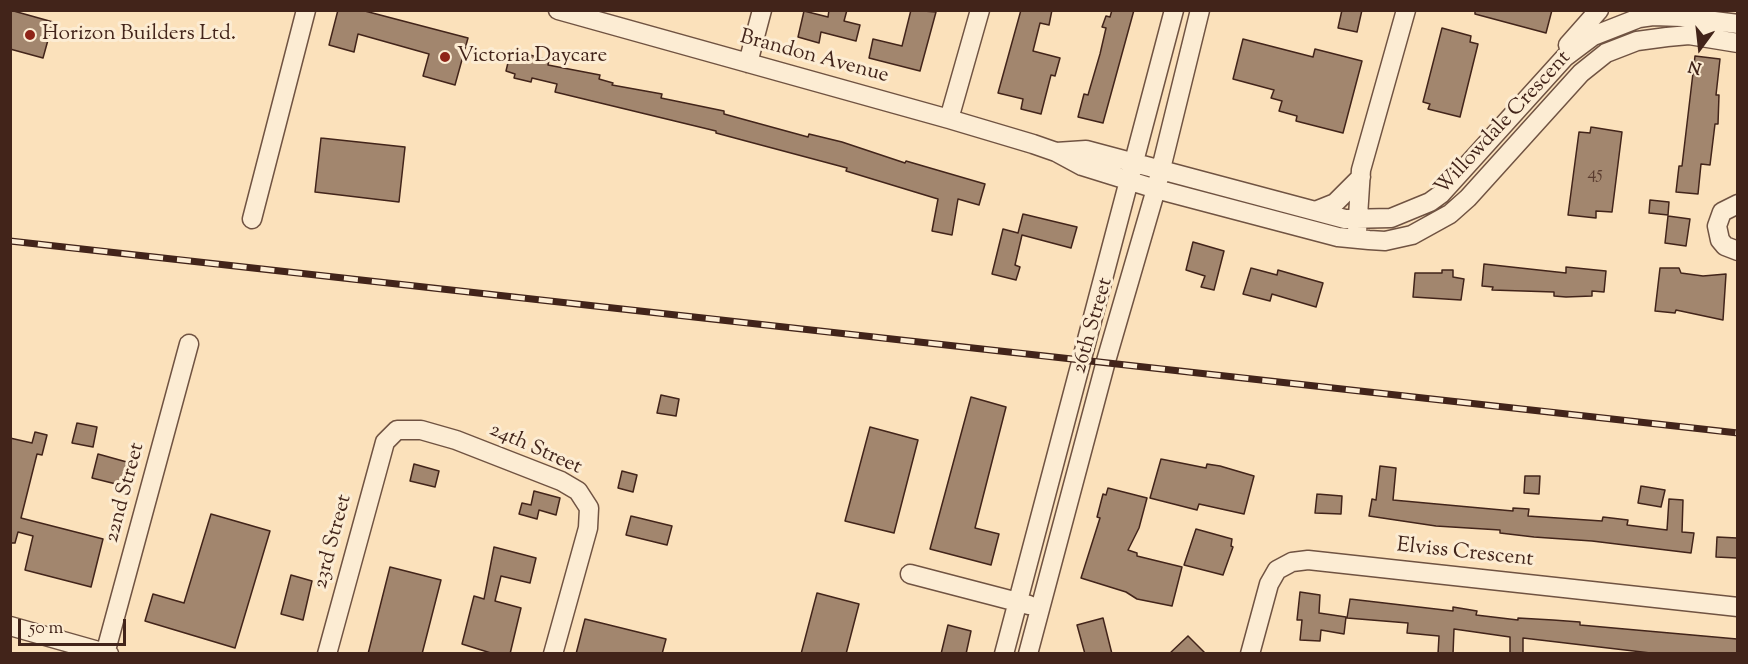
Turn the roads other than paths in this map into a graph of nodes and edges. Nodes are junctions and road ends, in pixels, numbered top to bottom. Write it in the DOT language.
graph roads {
  1 [pos="306,10"];
  2 [pos="558,10"];
  3 [pos="762,10"];
  4 [pos="980,10"];
  5 [pos="1174,10"];
  6 [pos="1200,10"];
  7 [pos="1406,10"];
  8 [pos="1599,10"];
  9 [pos="1635,22"];
  10 [pos="1737,24"];
  11 [pos="1737,43"];
  12 [pos="748,63"];
  13 [pos="1556,66"];
  14 [pos="950,119"];
  15 [pos="1161,170"];
  16 [pos="1132,172"];
  17 [pos="1361,177"];
  18 [pos="1156,189"];
  19 [pos="1737,204"];
  20 [pos="1315,211"];
  21 [pos="252,219"];
  22 [pos="1358,221"];
  23 [pos="1356,240"];
  24 [pos="1737,251"];
  25 [pos="189,344"];
  26 [pos="1064,430"];
  27 [pos="1087,435"];
  28 [pos="385,442"];
  29 [pos="910,574"];
  30 [pos="1018,602"];
  31 [pos="1737,607"];
  32 [pos="1040,608"];
  33 [pos="10,626"];
  34 [pos="106,653"];
  35 [pos="327,654"];
  36 [pos="553,654"];
  37 [pos="1004,654"];
  38 [pos="1028,654"];
  39 [pos="1250,654"];
  1 -- 21 [label="street"];
  2 -- 12 [label="street, Brandon Avenue"];
  3 -- 12 [label="street"];
  4 -- 14 [label="street"];
  5 -- 16 [label="street, 26th Street"];
  6 -- 15 [label="street, 26th Street"];
  7 -- 17 [label="street"];
  8 -- 13 [label="street"];
  9 -- 10 [label="street, Willowdale Crescent"];
  9 -- 11 [label="street, Willowdale Crescent"];
  9 -- 13 [label="street, Willowdale Crescent"];
  9 -- 23 [label="street, Willowdale Crescent"];
  12 -- 14 [label="street, Brandon Avenue"];
  13 -- 22 [label="street, Willowdale Crescent"];
  14 -- 16 [label="street, Brandon Avenue"];
  15 -- 16 [label="street, Willowdale Crescent"];
  15 -- 18 [label="street, 26th Street"];
  15 -- 20 [label="street, Willowdale Crescent"];
  16 -- 18 [label="street, Willowdale Crescent"];
  16 -- 26 [label="street, 26th Street"];
  17 -- 20 [label="street"];
  17 -- 22 [label="street"];
  18 -- 23 [label="street, Willowdale Crescent"];
  18 -- 27 [label="street, 26th Street"];
  19 -- 24 [label="street"];
  20 -- 22 [label="street, Willowdale Crescent"];
  22 -- 23 [label="street"];
  25 -- 34 [label="street, 22nd Street"];
  26 -- 27 [label="street"];
  26 -- 30 [label="street, 26th Street"];
  27 -- 32 [label="street, 26th Street"];
  28 -- 35 [label="street, 23rd Street"];
  28 -- 36 [label="street, 24th Street"];
  29 -- 30 [label="street"];
  30 -- 32 [label="street"];
  30 -- 37 [label="street, 26th Street"];
  31 -- 39 [label="street, Elviss Crescent"];
  32 -- 38 [label="street, 26th Street"];
  33 -- 34 [label="street"];
}
